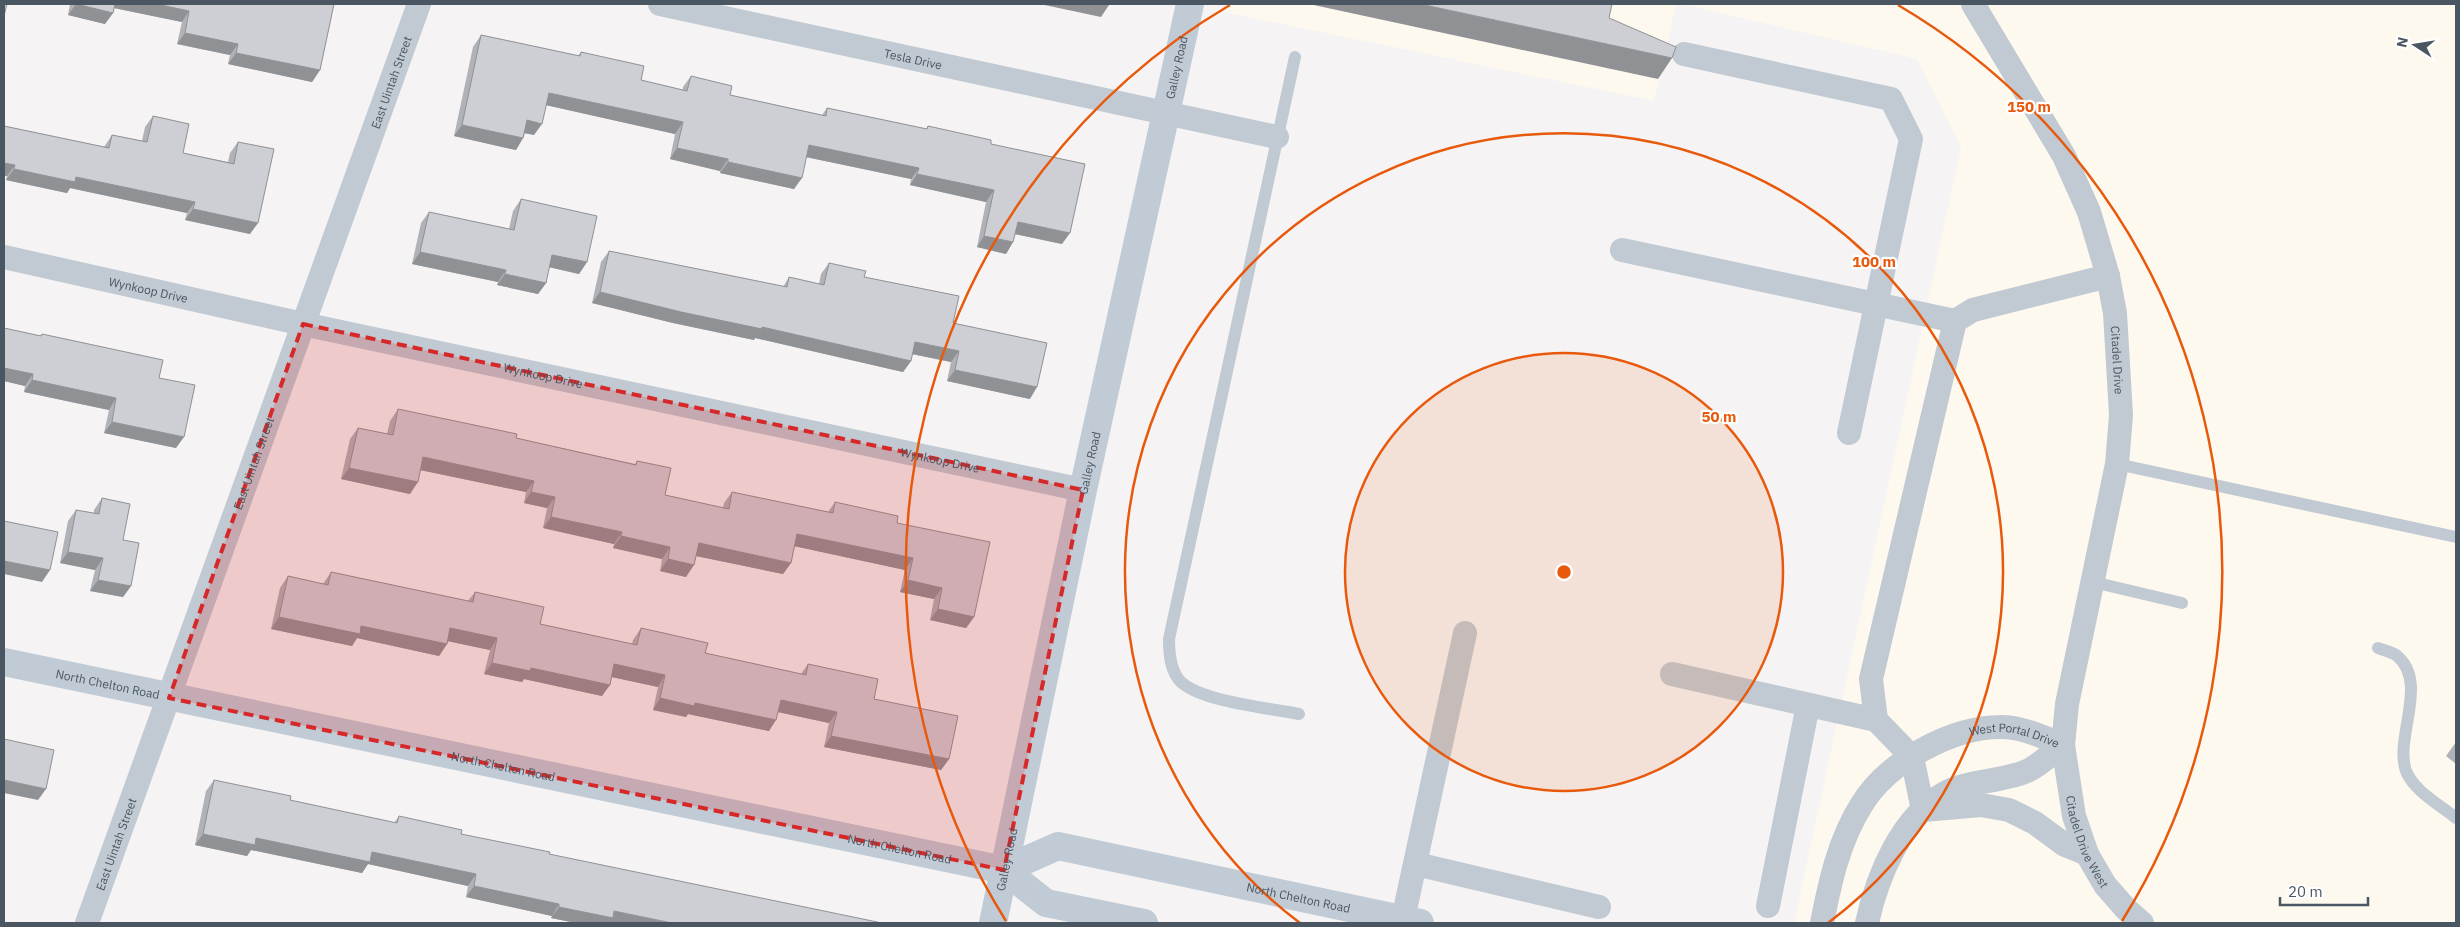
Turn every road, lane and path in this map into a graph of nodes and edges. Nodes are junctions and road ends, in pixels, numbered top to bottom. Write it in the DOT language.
graph roads {
  1 [pos="419,4"];
  2 [pos="660,4"];
  3 [pos="1190,4"];
  4 [pos="1976,5"];
  5 [pos="1684,54"];
  6 [pos="1295,57"];
  7 [pos="1167,112"];
  8 [pos="1276,137"];
  9 [pos="1622,250"];
  10 [pos="4,257"];
  11 [pos="2108,276"];
  12 [pos="1875,303"];
  13 [pos="1955,321"];
  14 [pos="303,324"];
  15 [pos="1849,433"];
  16 [pos="2116,464"];
  17 [pos="1083,490"];
  18 [pos="2456,537"];
  19 [pos="2093,582"];
  20 [pos="2182,603"];
  21 [pos="1466,633"];
  22 [pos="2378,648"];
  23 [pos="4,662"];
  24 [pos="1672,674"];
  25 [pos="169,698"];
  26 [pos="1808,705"];
  27 [pos="1299,714"];
  28 [pos="1876,720"];
  29 [pos="2063,745"];
  30 [pos="1912,757"];
  31 [pos="1924,810"];
  32 [pos="2456,818"];
  33 [pos="2087,854"];
  34 [pos="1416,864"];
  35 [pos="1004,870"];
  36 [pos="1599,906"];
  37 [pos="1768,906"];
  38 [pos="1411,921"];
  39 [pos="87,923"];
  40 [pos="993,923"];
  41 [pos="1144,923"];
  42 [pos="1822,923"];
  43 [pos="1867,923"];
  44 [pos="2142,923"];
  1 -- 14 [label="street, East Uintah Street"];
  2 -- 7 [label="street, Tesla Drive"];
  3 -- 7 [label="main road, Galley Road"];
  4 -- 11 [label="street, Citadel Drive"];
  5 -- 12 [label="street"];
  6 -- 8 [label="lane"];
  7 -- 8 [label="street, Tesla Drive"];
  7 -- 17 [label="main road, Galley Road"];
  8 -- 27 [label="lane"];
  9 -- 12 [label="street"];
  10 -- 14 [label="street, Wynkoop Drive"];
  11 -- 13 [label="street"];
  11 -- 16 [label="street, Citadel Drive"];
  12 -- 13 [label="street"];
  12 -- 15 [label="street"];
  13 -- 28 [label="street"];
  14 -- 17 [label="street, Wynkoop Drive"];
  14 -- 25 [label="street, East Uintah Street"];
  16 -- 18 [label="lane"];
  16 -- 19 [label="street, Citadel Drive"];
  17 -- 35 [label="main road, Galley Road"];
  19 -- 20 [label="lane"];
  19 -- 29 [label="street, Citadel Drive"];
  21 -- 34 [label="street"];
  22 -- 32 [label="lane"];
  23 -- 25 [label="main road, North Chelton Road"];
  24 -- 26 [label="street"];
  25 -- 35 [label="main road, North Chelton Road"];
  25 -- 39 [label="street, East Uintah Street"];
  26 -- 28 [label="street"];
  26 -- 37 [label="street"];
  28 -- 30 [label="street"];
  29 -- 30 [label="street, West Portal Drive"];
  29 -- 31 [label="street, West Portal Drive"];
  29 -- 33 [label="street, Citadel Drive West"];
  30 -- 31 [label="street"];
  30 -- 42 [label="street, West Portal Drive"];
  31 -- 33 [label="street"];
  31 -- 43 [label="street, West Portal Drive"];
  33 -- 44 [label="street, Citadel Drive West"];
  34 -- 36 [label="street"];
  34 -- 38 [label="street"];
  35 -- 38 [label="main road, North Chelton Road"];
  35 -- 40 [label="main road, Galley Road"];
  35 -- 41 [label="main road, North Chelton Road"];
}
